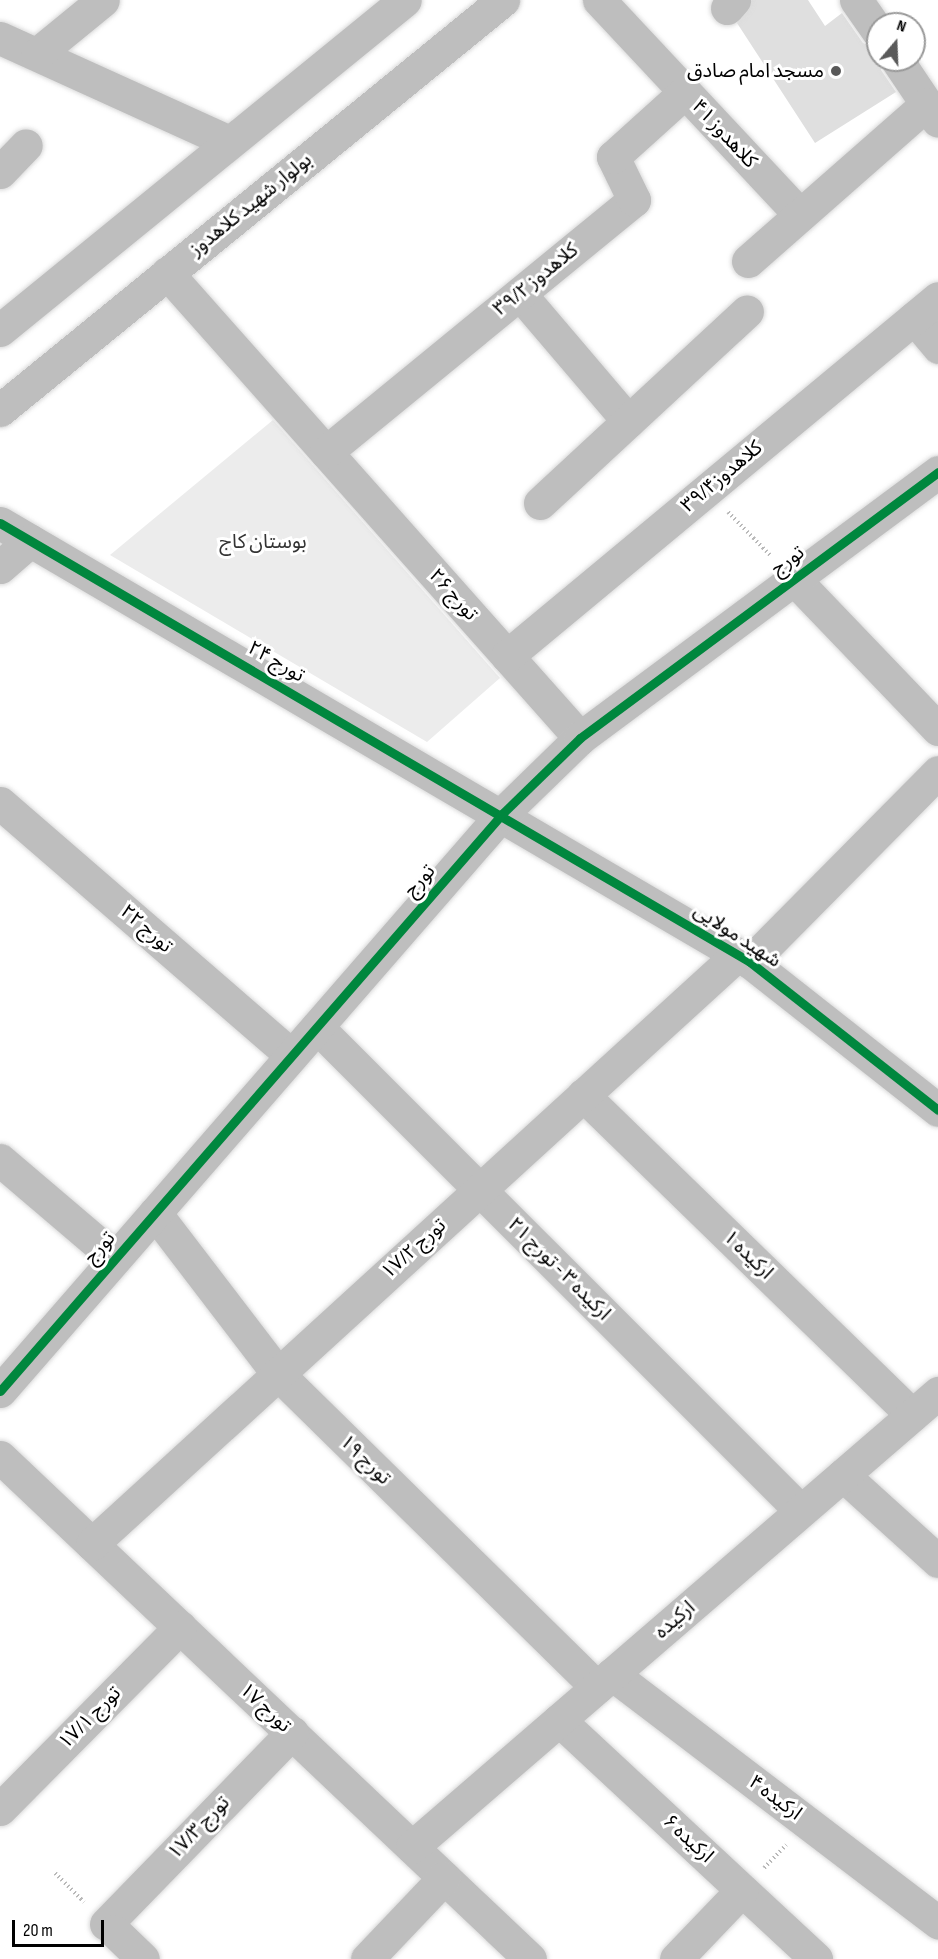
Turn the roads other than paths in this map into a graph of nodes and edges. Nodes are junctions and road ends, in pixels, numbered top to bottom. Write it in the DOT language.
graph roads {
  1 [pos="103,0"];
  2 [pos="405,0"];
  3 [pos="503,0"];
  4 [pos="599,0"];
  5 [pos="856,0"];
  6 [pos="866,15"];
  7 [pos="0,39"];
  8 [pos="37,54"];
  9 [pos="905,72"];
  10 [pos="685,92"];
  11 [pos="932,112"];
  12 [pos="229,142"];
  13 [pos="26,145"];
  14 [pos="0,172"];
  15 [pos="800,215"];
  16 [pos="748,261"];
  17 [pos="167,273"];
  18 [pos="520,294"];
  19 [pos="926,308"];
  20 [pos="747,310"];
  21 [pos="0,330"];
  22 [pos="938,347"];
  23 [pos="0,410"];
  24 [pos="628,421"];
  25 [pos="326,452"];
  26 [pos="938,472"];
  27 [pos="540,503"];
  28 [pos="0,523"];
  29 [pos="30,541"];
  30 [pos="0,567"];
  31 [pos="794,579"];
  32 [pos="507,656"];
  33 [pos="938,729"];
  34 [pos="580,738"];
  35 [pos="938,772"];
  36 [pos="0,803"];
  37 [pos="503,813"];
  38 [pos="743,959"];
  39 [pos="317,1027"];
  40 [pos="291,1055"];
  41 [pos="583,1095"];
  42 [pos="938,1110"];
  43 [pos="0,1160"];
  44 [pos="480,1190"];
  45 [pos="155,1213"];
  46 [pos="115,1258"];
  47 [pos="278,1374"];
  48 [pos="0,1390"];
  49 [pos="938,1393"];
  50 [pos="912,1415"];
  51 [pos="0,1457"];
  52 [pos="843,1475"];
  53 [pos="801,1511"];
  54 [pos="92,1544"];
  55 [pos="938,1561"];
  56 [pos="180,1627"];
  57 [pos="604,1681"];
  58 [pos="559,1720"];
  59 [pos="292,1733"];
  60 [pos="0,1809"];
  61 [pos="412,1847"];
  62 [pos="444,1878"];
  63 [pos="742,1890"];
  64 [pos="938,1922"];
  65 [pos="143,1959"];
  66 [pos="367,1959"];
  67 [pos="530,1959"];
  68 [pos="676,1959"];
  69 [pos="816,1959"];
  1 -- 8 [label="street"];
  2 -- 12 [label="street"];
  3 -- 17 [label="street, بولوار شهید کلاهدوز"];
  4 -- 10 [label="street, کلاهدوز ۴۱"];
  5 -- 6 [label="street"];
  7 -- 8 [label="street"];
  8 -- 12 [label="street"];
  9 -- 11 [label="street"];
  10 -- 15 [label="street, کلاهدوز ۴۱"];
  10 -- 18 [label="street, کلاهدوز ۳۹/۲"];
  11 -- 15 [label="street"];
  12 -- 21 [label="street"];
  13 -- 14 [label="street"];
  15 -- 16 [label="street"];
  17 -- 23 [label="street, بولوار شهید کلاهدوز"];
  17 -- 25 [label="street, تورج ۲۶"];
  18 -- 24 [label="street"];
  18 -- 25 [label="street, کلاهدوز ۳۹/۲"];
  19 -- 22 [label="street"];
  19 -- 32 [label="street, کلاهدوز۳۹/۴"];
  20 -- 24 [label="street"];
  24 -- 27 [label="street"];
  25 -- 32 [label="street, تورج ۲۶"];
  26 -- 31 [label="street, تورج"];
  28 -- 29 [label="street, تورج ۲۴"];
  29 -- 30 [label="street"];
  29 -- 37 [label="street, تورج ۲۴"];
  31 -- 33 [label="street"];
  31 -- 34 [label="street, تورج"];
  32 -- 34 [label="street, تورج ۲۶"];
  34 -- 37 [label="street, تورج"];
  35 -- 38 [label="street, تورج ۱۷/۲"];
  36 -- 40 [label="street, تورج ۲۲"];
  37 -- 38 [label="street, شهید مولایی"];
  37 -- 39 [label="street, تورج"];
  38 -- 41 [label="street, تورج ۱۷/۲"];
  38 -- 42 [label="street, شهید مولایی"];
  39 -- 40 [label="street, تورج"];
  39 -- 44 [label="street, ارکیده ۳ - تورج ۲۱"];
  40 -- 45 [label="street, تورج"];
  41 -- 44 [label="street, تورج ۱۷/۲"];
  41 -- 50 [label="street, ارکیده ۱"];
  43 -- 46 [label="street"];
  44 -- 47 [label="street, تورج ۱۷/۲"];
  44 -- 53 [label="street, ارکیده ۳ - تورج ۲۱"];
  45 -- 46 [label="street, تورج"];
  45 -- 47 [label="street, تورج ۱۹"];
  46 -- 48 [label="street, تورج"];
  47 -- 54 [label="street, تورج ۱۷/۲"];
  47 -- 57 [label="street, تورج ۱۹"];
  49 -- 50 [label="street, ارکیده"];
  50 -- 52 [label="street, ارکیده"];
  51 -- 54 [label="street, تورج ۱۷"];
  52 -- 53 [label="street, ارکیده"];
  52 -- 55 [label="street"];
  53 -- 57 [label="street, ارکیده"];
  54 -- 56 [label="street, تورج ۱۷"];
  56 -- 59 [label="street, تورج ۱۷"];
  56 -- 60 [label="street, تورج ۱۷/۱"];
  57 -- 58 [label="street, ارکیده"];
  57 -- 64 [label="street, ارکیده ۴"];
  58 -- 61 [label="street, ارکیده"];
  58 -- 63 [label="street, ارکیده ۶"];
  59 -- 61 [label="street, تورج ۱۷"];
  59 -- 65 [label="street, تورج ۱۷/۳"];
  61 -- 62 [label="street, تورج ۱۷"];
  62 -- 66 [label="street"];
  62 -- 67 [label="street, تورج ۱۷"];
  63 -- 68 [label="street"];
  63 -- 69 [label="street, ارکیده ۶"];
}
